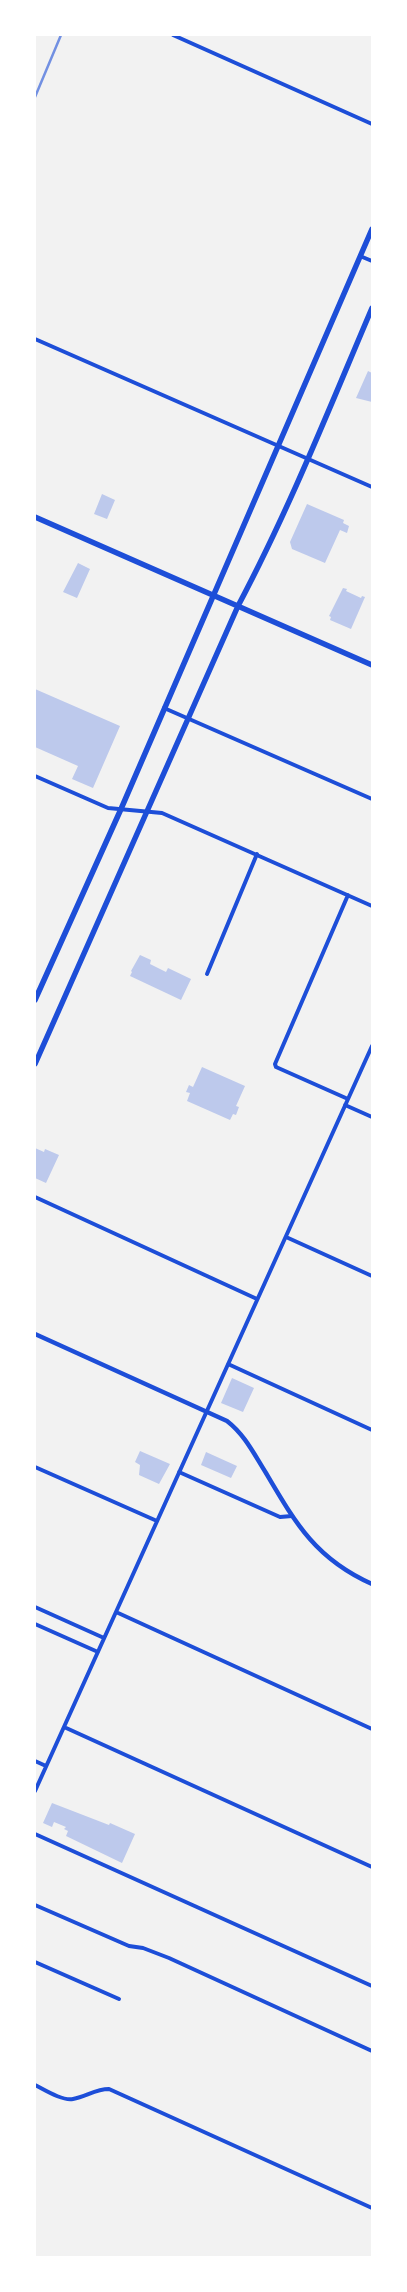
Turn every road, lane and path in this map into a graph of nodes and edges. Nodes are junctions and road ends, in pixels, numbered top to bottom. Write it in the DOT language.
graph roads {
  1 [pos="173,35"];
  2 [pos="372,124"];
  3 [pos="372,229"];
  4 [pos="360,256"];
  5 [pos="372,261"];
  6 [pos="372,308"];
  7 [pos="35,340"];
  8 [pos="278,446"];
  9 [pos="308,460"];
  10 [pos="372,487"];
  11 [pos="35,517"];
  12 [pos="213,595"];
  13 [pos="238,606"];
  14 [pos="372,665"];
  15 [pos="164,708"];
  16 [pos="188,718"];
  17 [pos="35,776"];
  18 [pos="372,799"];
  19 [pos="121,809"];
  20 [pos="147,812"];
  21 [pos="257,854"];
  22 [pos="348,895"];
  23 [pos="372,906"];
  24 [pos="206,974"];
  25 [pos="35,1000"];
  26 [pos="372,1046"];
  27 [pos="36,1061"];
  28 [pos="348,1099"];
  29 [pos="345,1105"];
  30 [pos="372,1118"];
  31 [pos="35,1197"];
  32 [pos="286,1236"];
  33 [pos="372,1276"];
  34 [pos="258,1299"];
  35 [pos="35,1334"];
  36 [pos="228,1364"];
  37 [pos="207,1410"];
  38 [pos="372,1430"];
  39 [pos="35,1467"];
  40 [pos="179,1472"];
  41 [pos="292,1516"];
  42 [pos="157,1521"];
  43 [pos="372,1584"];
  44 [pos="35,1607"];
  45 [pos="116,1612"];
  46 [pos="35,1624"];
  47 [pos="104,1638"];
  48 [pos="98,1652"];
  49 [pos="64,1726"];
  50 [pos="372,1729"];
  51 [pos="35,1762"];
  52 [pos="46,1766"];
  53 [pos="35,1791"];
  54 [pos="35,1834"];
  55 [pos="372,1867"];
  56 [pos="35,1905"];
  57 [pos="35,1962"];
  58 [pos="372,1986"];
  59 [pos="119,1999"];
  60 [pos="372,2051"];
  61 [pos="35,2085"];
  62 [pos="372,2208"];
  1 -- 2 [label="street"];
  3 -- 4 [label="main road"];
  4 -- 5 [label="street"];
  4 -- 8 [label="main road"];
  6 -- 9 [label="main road"];
  7 -- 8 [label="street"];
  8 -- 9 [label="street"];
  8 -- 12 [label="main road"];
  9 -- 10 [label="street"];
  9 -- 13 [label="main road"];
  11 -- 12 [label="main road"];
  12 -- 13 [label="main road"];
  12 -- 15 [label="main road"];
  13 -- 14 [label="main road"];
  13 -- 16 [label="main road"];
  15 -- 16 [label="street"];
  15 -- 19 [label="main road"];
  16 -- 18 [label="street"];
  16 -- 20 [label="main road"];
  17 -- 19 [label="street"];
  19 -- 20 [label="street"];
  19 -- 25 [label="main road"];
  20 -- 21 [label="street"];
  20 -- 27 [label="main road"];
  21 -- 22 [label="street"];
  21 -- 24 [label="street"];
  22 -- 23 [label="street"];
  22 -- 28 [label="street"];
  26 -- 28 [label="street"];
  28 -- 29 [label="street"];
  29 -- 30 [label="street"];
  29 -- 32 [label="street"];
  31 -- 34 [label="street"];
  32 -- 33 [label="street"];
  32 -- 34 [label="street"];
  34 -- 36 [label="street"];
  35 -- 37 [label="street"];
  36 -- 37 [label="street"];
  36 -- 38 [label="street"];
  37 -- 40 [label="street"];
  37 -- 41 [label="street"];
  39 -- 42 [label="street"];
  40 -- 41 [label="street"];
  40 -- 42 [label="street"];
  41 -- 43 [label="street"];
  42 -- 45 [label="street"];
  44 -- 47 [label="street"];
  45 -- 47 [label="street"];
  45 -- 50 [label="street"];
  46 -- 48 [label="street"];
  47 -- 48 [label="street"];
  48 -- 49 [label="street"];
  49 -- 52 [label="street"];
  49 -- 55 [label="street"];
  51 -- 52 [label="street"];
  52 -- 53 [label="street"];
  54 -- 58 [label="street"];
  56 -- 60 [label="street"];
  57 -- 59 [label="street"];
  61 -- 62 [label="street"];
}
